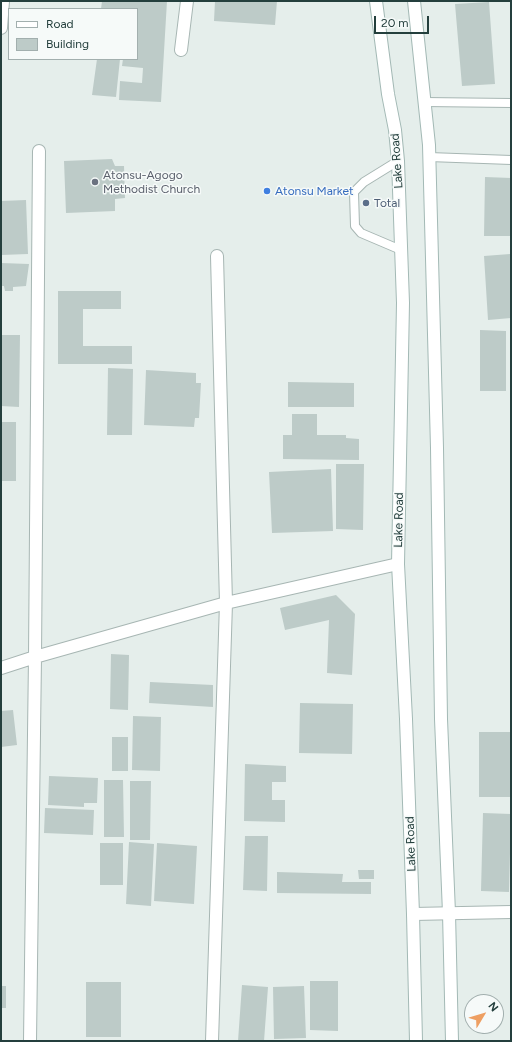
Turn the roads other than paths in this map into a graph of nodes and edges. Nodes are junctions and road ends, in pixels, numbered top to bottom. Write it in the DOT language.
graph roads {
  1 [pos="3,1"];
  2 [pos="187,1"];
  3 [pos="376,1"];
  4 [pos="414,1"];
  5 [pos="1,28"];
  6 [pos="181,50"];
  7 [pos="424,102"];
  8 [pos="511,103"];
  9 [pos="39,151"];
  10 [pos="429,157"];
  11 [pos="511,160"];
  12 [pos="398,161"];
  13 [pos="401,250"];
  14 [pos="217,256"];
  15 [pos="398,564"];
  16 [pos="226,603"];
  17 [pos="36,657"];
  18 [pos="1,668"];
  19 [pos="511,912"];
  20 [pos="449,913"];
  21 [pos="413,914"];
  22 [pos="30,1041"];
  23 [pos="212,1041"];
  24 [pos="416,1041"];
  25 [pos="452,1041"];
  1 -- 5 [label="street"];
  2 -- 6 [label="street"];
  3 -- 12 [label="street, Lake Road"];
  4 -- 7 [label="street"];
  7 -- 8 [label="lane"];
  7 -- 10 [label="street"];
  9 -- 17 [label="street"];
  10 -- 11 [label="lane"];
  10 -- 20 [label="street"];
  12 -- 13 [label="street, Lake Road"];
  12 -- 13 [label="lane"];
  13 -- 15 [label="street, Lake Road"];
  14 -- 16 [label="street"];
  15 -- 16 [label="street"];
  15 -- 21 [label="street, Lake Road"];
  16 -- 17 [label="street"];
  16 -- 23 [label="street"];
  17 -- 18 [label="street"];
  17 -- 22 [label="street"];
  19 -- 20 [label="street"];
  20 -- 21 [label="street"];
  20 -- 25 [label="street"];
  21 -- 24 [label="street, Lake Road"];
}
